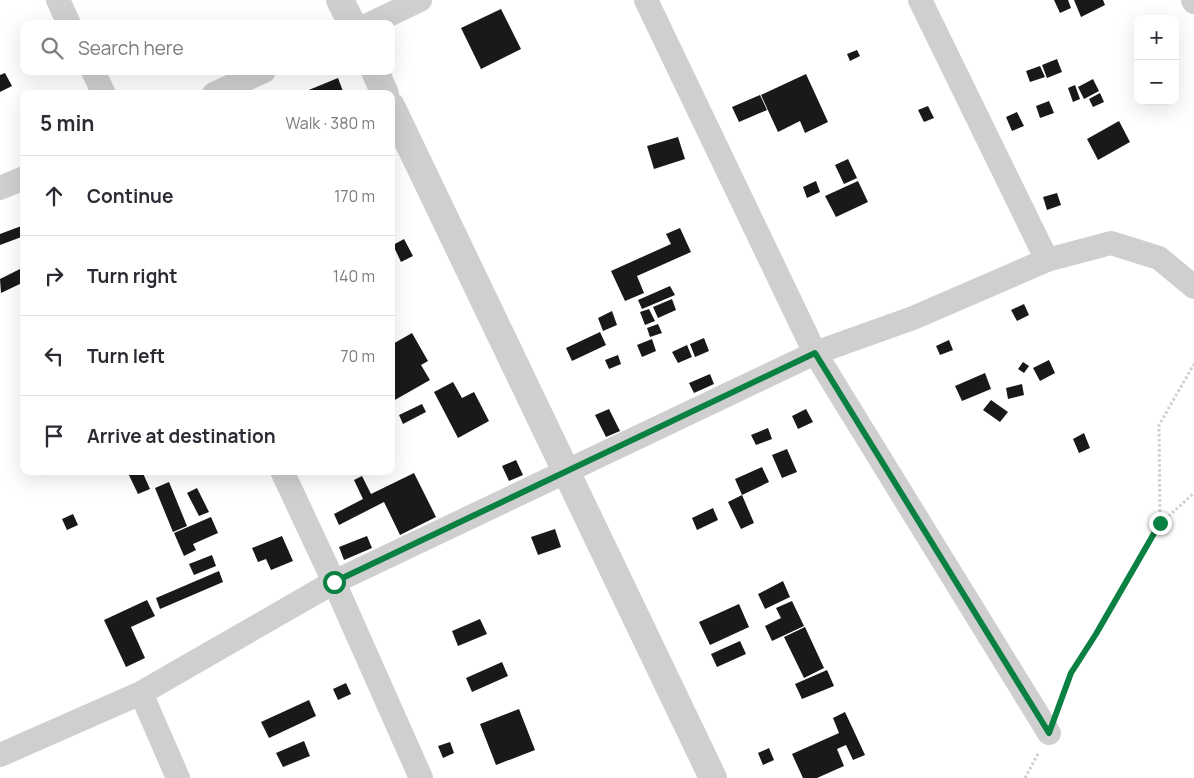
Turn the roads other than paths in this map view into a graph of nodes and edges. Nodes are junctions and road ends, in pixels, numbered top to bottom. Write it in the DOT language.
graph roads {
  1 [pos="58,0"];
  2 [pos="340,0"];
  3 [pos="420,0"];
  4 [pos="646,0"];
  5 [pos="920,0"];
  6 [pos="67,20"];
  7 [pos="350,20"];
  8 [pos="378,20"];
  9 [pos="95,75"];
  10 [pos="255,75"];
  11 [pos="376,75"];
  12 [pos="102,90"];
  13 [pos="223,90"];
  14 [pos="383,90"];
  15 [pos="395,114"];
  16 [pos="20,180"];
  17 [pos="0,188"];
  18 [pos="1047,260"];
  19 [pos="1194,287"];
  20 [pos="815,353"];
  21 [pos="567,472"];
  22 [pos="284,475"];
  23 [pos="334,582"];
  24 [pos="141,693"];
  25 [pos="1049,733"];
  26 [pos="0,755"];
  27 [pos="178,778"];
  28 [pos="421,778"];
  29 [pos="713,778"];
  1 -- 6 [label="street"];
  2 -- 7 [label="street"];
  3 -- 8 [label="street"];
  4 -- 20 [label="street"];
  5 -- 18 [label="street"];
  9 -- 12 [label="street"];
  10 -- 13 [label="street"];
  11 -- 14 [label="street"];
  15 -- 21 [label="street"];
  16 -- 17 [label="street"];
  18 -- 19 [label="street"];
  18 -- 20 [label="street"];
  20 -- 21 [label="street"];
  20 -- 25 [label="street"];
  21 -- 23 [label="street"];
  21 -- 29 [label="street"];
  22 -- 23 [label="street"];
  23 -- 24 [label="street"];
  23 -- 28 [label="street"];
  24 -- 26 [label="street"];
  24 -- 27 [label="street"];
}
